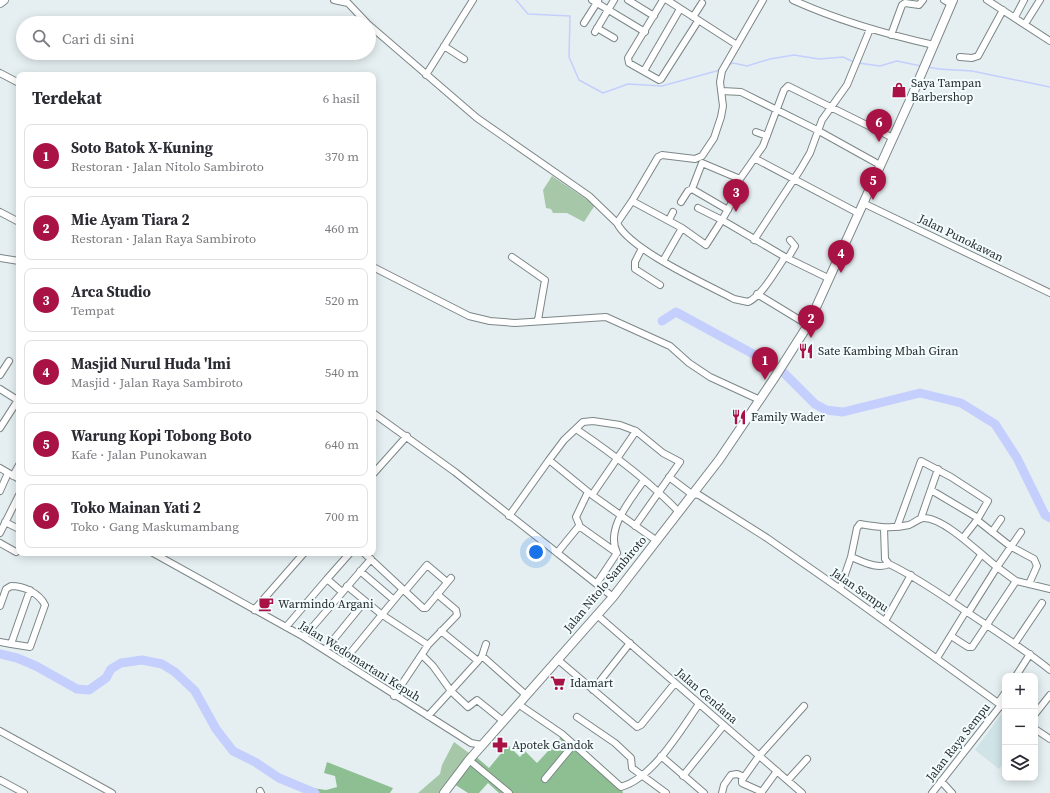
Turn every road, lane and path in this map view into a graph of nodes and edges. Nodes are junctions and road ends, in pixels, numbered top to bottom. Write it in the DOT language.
graph roads {
  1 [pos="4,0"];
  2 [pos="334,0"];
  3 [pos="473,0"];
  4 [pos="614,0"];
  5 [pos="663,0"];
  6 [pos="667,0"];
  7 [pos="763,0"];
  8 [pos="793,0"];
  9 [pos="923,0"];
  10 [pos="987,0"];
  11 [pos="1024,0"];
  12 [pos="1040,0"];
  13 [pos="596,1"];
  14 [pos="631,1"];
  15 [pos="949,1"];
  16 [pos="0,3"];
  17 [pos="702,3"];
  18 [pos="680,9"];
  19 [pos="608,10"];
  20 [pos="1003,10"];
  21 [pos="360,16"];
  22 [pos="654,16"];
  23 [pos="1015,18"];
  24 [pos="695,19"];
  25 [pos="1025,24"];
  26 [pos="597,29"];
  27 [pos="870,29"];
  28 [pos="376,31"];
  29 [pos="645,32"];
  30 [pos="891,35"];
  31 [pos="614,38"];
  32 [pos="1050,41"];
  33 [pos="934,44"];
  34 [pos="738,45"];
  35 [pos="444,46"];
  36 [pos="960,56"];
  37 [pos="464,59"];
  38 [pos="644,71"];
  39 [pos="0,73"];
  40 [pos="426,75"];
  41 [pos="16,81"];
  42 [pos="722,91"];
  43 [pos="830,107"];
  44 [pos="777,109"];
  45 [pos="817,130"];
  46 [pos="756,132"];
  47 [pos="767,136"];
  48 [pos="893,138"];
  49 [pos="756,159"];
  50 [pos="700,161"];
  51 [pos="880,165"];
  52 [pos="794,178"];
  53 [pos="740,179"];
  54 [pos="692,189"];
  55 [pos="632,201"];
  56 [pos="681,202"];
  57 [pos="863,203"];
  58 [pos="698,208"];
  59 [pos="728,210"];
  60 [pos="0,212"];
  61 [pos="673,212"];
  62 [pos="858,213"];
  63 [pos="16,220"];
  64 [pos="668,220"];
  65 [pos="722,220"];
  66 [pos="617,222"];
  67 [pos="682,228"];
  68 [pos="754,240"];
  69 [pos="790,240"];
  70 [pos="642,248"];
  71 [pos="512,257"];
  72 [pos="0,258"];
  73 [pos="786,258"];
  74 [pos="16,261"];
  75 [pos="662,261"];
  76 [pos="376,269"];
  77 [pos="828,278"];
  78 [pos="660,285"];
  79 [pos="1050,293"];
  80 [pos="757,294"];
  81 [pos="538,320"];
  82 [pos="808,325"];
  83 [pos="9,361"];
  84 [pos="0,375"];
  85 [pos="0,389"];
  86 [pos="16,399"];
  87 [pos="760,400"];
  88 [pos="16,405"];
  89 [pos="376,415"];
  90 [pos="0,428"];
  91 [pos="576,428"];
  92 [pos="636,431"];
  93 [pos="407,436"];
  94 [pos="619,458"];
  95 [pos="549,460"];
  96 [pos="0,468"];
  97 [pos="938,469"];
  98 [pos="376,471"];
  99 [pos="14,476"];
  100 [pos="669,477"];
  101 [pos="644,480"];
  102 [pos="931,490"];
  103 [pos="0,491"];
  104 [pos="659,492"];
  105 [pos="696,493"];
  106 [pos="590,494"];
  107 [pos="16,506"];
  108 [pos="679,512"];
  109 [pos="509,516"];
  110 [pos="621,516"];
  111 [pos="921,518"];
  112 [pos="977,519"];
  113 [pos="1001,519"];
  114 [pos="6,522"];
  115 [pos="579,526"];
  116 [pos="635,526"];
  117 [pos="16,527"];
  118 [pos="896,527"];
  119 [pos="884,528"];
  120 [pos="992,532"];
  121 [pos="1021,532"];
  122 [pos="0,533"];
  123 [pos="963,538"];
  124 [pos="657,541"];
  125 [pos="0,543"];
  126 [pos="1010,546"];
  127 [pos="16,552"];
  128 [pos="557,553"];
  129 [pos="617,553"];
  130 [pos="981,555"];
  131 [pos="158,556"];
  132 [pos="301,556"];
  133 [pos="347,556"];
  134 [pos="367,556"];
  135 [pos="851,557"];
  136 [pos="370,560"];
  137 [pos="889,564"];
  138 [pos="997,567"];
  139 [pos="360,571"];
  140 [pos="911,575"];
  141 [pos="327,579"];
  142 [pos="1016,581"];
  143 [pos="597,584"];
  144 [pos="1029,584"];
  145 [pos="347,586"];
  146 [pos="840,589"];
  147 [pos="1050,589"];
  148 [pos="30,590"];
  149 [pos="404,590"];
  150 [pos="342,592"];
  151 [pos="437,594"];
  152 [pos="613,597"];
  153 [pos="394,600"];
  154 [pos="951,600"];
  155 [pos="365,601"];
  156 [pos="1042,603"];
  157 [pos="0,606"];
  158 [pos="254,610"];
  159 [pos="967,612"];
  160 [pos="382,614"];
  161 [pos="597,615"];
  162 [pos="885,621"];
  163 [pos="987,625"];
  164 [pos="286,627"];
  165 [pos="441,631"];
  166 [pos="951,636"];
  167 [pos="304,637"];
  168 [pos="0,642"];
  169 [pos="1015,643"];
  170 [pos="11,644"];
  171 [pos="486,644"];
  172 [pos="630,644"];
  173 [pos="428,646"];
  174 [pos="325,650"];
  175 [pos="1030,654"];
  176 [pos="422,655"];
  177 [pos="482,656"];
  178 [pos="937,658"];
  179 [pos="557,659"];
  180 [pos="478,661"];
  181 [pos="343,662"];
  182 [pos="1050,670"];
  183 [pos="1018,673"];
  184 [pos="675,683"];
  185 [pos="593,690"];
  186 [pos="451,691"];
  187 [pos="526,694"];
  188 [pos="1050,695"];
  189 [pos="394,696"];
  190 [pos="518,704"];
  191 [pos="699,704"];
  192 [pos="1001,705"];
  193 [pos="804,706"];
  194 [pos="1038,710"];
  195 [pos="428,716"];
  196 [pos="577,717"];
  197 [pos="503,721"];
  198 [pos="724,726"];
  199 [pos="0,731"];
  200 [pos="1038,731"];
  201 [pos="1050,740"];
  202 [pos="471,743"];
  203 [pos="574,744"];
  204 [pos="482,745"];
  205 [pos="661,756"];
  206 [pos="759,756"];
  207 [pos="472,757"];
  208 [pos="807,760"];
  209 [pos="777,771"];
  210 [pos="641,775"];
  211 [pos="683,776"];
  212 [pos="744,777"];
  213 [pos="545,779"];
  214 [pos="0,780"];
  215 [pos="788,780"];
  216 [pos="941,781"];
  217 [pos="621,790"];
  218 [pos="761,792"];
  219 [pos="24,793"];
  220 [pos="112,793"];
  221 [pos="444,793"];
  222 [pos="509,793"];
  223 [pos="666,793"];
  224 [pos="704,793"];
  225 [pos="722,793"];
  226 [pos="802,793"];
  227 [pos="932,793"];
  228 [pos="952,793"];
  1 -- 16 [label="street"];
  2 -- 21 [label="street"];
  3 -- 35 [label="street"];
  4 -- 19 [label="street"];
  5 -- 22 [label="street"];
  6 -- 18 [label="street"];
  7 -- 34 [label="street"];
  8 -- 27 [label="street"];
  9 -- 30 [label="street"];
  10 -- 20 [label="street"];
  11 -- 23 [label="street"];
  12 -- 25 [label="street"];
  13 -- 19 [label="street"];
  13 -- 26 [label="street"];
  14 -- 22 [label="street"];
  15 -- 33 [label="street, Jalan Nitolo Sambiroto"];
  17 -- 24 [label="street"];
  18 -- 24 [label="street"];
  18 -- 38 [label="street"];
  19 -- 26 [label="street"];
  19 -- 29 [label="street"];
  20 -- 23 [label="street"];
  20 -- 36 [label="street"];
  22 -- 29 [label="street"];
  23 -- 25 [label="street"];
  24 -- 34 [label="street"];
  24 -- 38 [label="street"];
  25 -- 32 [label="street"];
  26 -- 31 [label="street"];
  27 -- 30 [label="street"];
  27 -- 43 [label="street"];
  28 -- 40 [label="street"];
  29 -- 38 [label="street"];
  30 -- 33 [label="street"];
  33 -- 48 [label="street, Jalan Nitolo Sambiroto"];
  34 -- 42 [label="street"];
  35 -- 37 [label="street"];
  35 -- 40 [label="street"];
  39 -- 41 [label="street"];
  40 -- 66 [label="street"];
  42 -- 44 [label="street"];
  42 -- 50 [label="street"];
  43 -- 44 [label="street"];
  43 -- 45 [label="street"];
  43 -- 48 [label="street"];
  44 -- 45 [label="street"];
  44 -- 47 [label="street"];
  45 -- 51 [label="street"];
  45 -- 52 [label="street"];
  46 -- 47 [label="street"];
  47 -- 49 [label="street"];
  48 -- 51 [label="street, Jalan Nitolo Sambiroto"];
  49 -- 52 [label="street"];
  49 -- 53 [label="street"];
  50 -- 53 [label="street"];
  50 -- 54 [label="street"];
  50 -- 55 [label="street"];
  51 -- 57 [label="street, Jalan Nitolo Sambiroto"];
  52 -- 62 [label="street"];
  52 -- 68 [label="street"];
  53 -- 59 [label="street"];
  54 -- 56 [label="street"];
  54 -- 59 [label="street"];
  55 -- 64 [label="street"];
  55 -- 66 [label="street"];
  57 -- 62 [label="street, Jalan Nitolo Sambiroto"];
  57 -- 79 [label="street, Jalan Punokawan"];
  58 -- 65 [label="street"];
  59 -- 65 [label="street"];
  60 -- 63 [label="street"];
  61 -- 64 [label="street"];
  62 -- 77 [label="street, Jalan Nitolo Sambiroto"];
  64 -- 67 [label="street"];
  65 -- 67 [label="street"];
  65 -- 68 [label="street"];
  66 -- 70 [label="street"];
  67 -- 75 [label="street"];
  68 -- 73 [label="street"];
  69 -- 73 [label="street"];
  70 -- 75 [label="street"];
  70 -- 78 [label="street"];
  71 -- 81 [label="street"];
  72 -- 74 [label="street"];
  73 -- 77 [label="street"];
  73 -- 80 [label="street"];
  75 -- 80 [label="street"];
  76 -- 81 [label="street"];
  77 -- 82 [label="street, Jalan Nitolo Sambiroto"];
  80 -- 82 [label="street"];
  81 -- 87 [label="street"];
  82 -- 87 [label="street, Jalan Nitolo Sambiroto"];
  83 -- 84 [label="street"];
  85 -- 86 [label="street"];
  87 -- 105 [label="street, Jalan Nitolo Sambiroto"];
  88 -- 90 [label="street"];
  89 -- 93 [label="street"];
  91 -- 92 [label="street"];
  91 -- 94 [label="street"];
  91 -- 95 [label="street"];
  92 -- 94 [label="street"];
  92 -- 100 [label="street"];
  93 -- 98 [label="street"];
  93 -- 109 [label="street"];
  94 -- 101 [label="street"];
  94 -- 106 [label="street"];
  95 -- 106 [label="street"];
  95 -- 109 [label="street"];
  96 -- 99 [label="street"];
  97 -- 102 [label="street"];
  97 -- 112 [label="street"];
  97 -- 118 [label="street"];
  99 -- 103 [label="street"];
  100 -- 104 [label="street"];
  100 -- 105 [label="street, Jalan Sempu"];
  101 -- 104 [label="street"];
  101 -- 110 [label="street"];
  102 -- 111 [label="street"];
  102 -- 112 [label="street"];
  104 -- 108 [label="street"];
  104 -- 116 [label="street"];
  105 -- 108 [label="street, Jalan Nitolo Sambiroto"];
  105 -- 146 [label="street, Jalan Sempu"];
  106 -- 110 [label="street"];
  106 -- 115 [label="street"];
  107 -- 114 [label="street"];
  108 -- 124 [label="street, Jalan Nitolo Sambiroto"];
  109 -- 128 [label="street"];
  110 -- 116 [label="street"];
  110 -- 129 [label="street"];
  111 -- 118 [label="street"];
  111 -- 123 [label="street"];
  112 -- 120 [label="street"];
  112 -- 123 [label="street"];
  113 -- 120 [label="street"];
  114 -- 117 [label="street"];
  114 -- 122 [label="street"];
  115 -- 128 [label="street"];
  115 -- 129 [label="street"];
  116 -- 124 [label="street"];
  118 -- 119 [label="street"];
  119 -- 135 [label="street"];
  119 -- 137 [label="street"];
  120 -- 126 [label="street"];
  121 -- 126 [label="street"];
  123 -- 130 [label="street"];
  124 -- 152 [label="street, Jalan Nitolo Sambiroto"];
  125 -- 127 [label="street"];
  126 -- 138 [label="street"];
  126 -- 144 [label="street"];
  128 -- 143 [label="street"];
  129 -- 143 [label="street"];
  130 -- 138 [label="street"];
  130 -- 154 [label="street"];
  131 -- 158 [label="street, Jalan Wedomartani Kepuh"];
  132 -- 158 [label="street"];
  133 -- 141 [label="street"];
  134 -- 136 [label="street"];
  135 -- 137 [label="street"];
  135 -- 146 [label="street"];
  136 -- 139 [label="street"];
  136 -- 149 [label="street"];
  137 -- 140 [label="street"];
  138 -- 142 [label="street"];
  138 -- 159 [label="street"];
  139 -- 145 [label="street"];
  139 -- 153 [label="street"];
  140 -- 154 [label="street"];
  140 -- 162 [label="street"];
  141 -- 150 [label="street"];
  141 -- 164 [label="street"];
  142 -- 144 [label="street"];
  142 -- 163 [label="street"];
  143 -- 152 [label="street"];
  144 -- 147 [label="street"];
  145 -- 150 [label="street"];
  145 -- 155 [label="street"];
  146 -- 162 [label="street, Jalan Sempu"];
  148 -- 157 [label="street"];
  148 -- 170 [label="street"];
  148 -- 170 [label="street"];
  149 -- 151 [label="street"];
  149 -- 151 [label="street"];
  149 -- 153 [label="street"];
  150 -- 167 [label="street"];
  151 -- 165 [label="street"];
  152 -- 161 [label="street, Jalan Nitolo Sambiroto"];
  153 -- 160 [label="street"];
  154 -- 159 [label="street"];
  155 -- 160 [label="street"];
  155 -- 174 [label="street"];
  156 -- 169 [label="street"];
  158 -- 164 [label="street, Jalan Wedomartani Kepuh"];
  159 -- 163 [label="street"];
  159 -- 166 [label="street"];
  160 -- 173 [label="street"];
  160 -- 181 [label="street"];
  161 -- 172 [label="street, Jalan Cendana"];
  161 -- 179 [label="street, Jalan Nitolo Sambiroto"];
  162 -- 178 [label="street, Jalan Sempu"];
  163 -- 166 [label="street"];
  163 -- 169 [label="street"];
  164 -- 167 [label="street, Jalan Wedomartani Kepuh"];
  165 -- 173 [label="street"];
  165 -- 180 [label="street"];
  166 -- 178 [label="street"];
  167 -- 174 [label="street, Jalan Wedomartani Kepuh"];
  168 -- 170 [label="street"];
  169 -- 175 [label="street"];
  171 -- 177 [label="street"];
  172 -- 184 [label="street, Jalan Cendana"];
  172 -- 185 [label="street"];
  173 -- 176 [label="street"];
  174 -- 181 [label="street, Jalan Wedomartani Kepuh"];
  175 -- 182 [label="street"];
  175 -- 183 [label="street"];
  176 -- 186 [label="street"];
  176 -- 189 [label="street"];
  177 -- 180 [label="street"];
  177 -- 187 [label="street"];
  178 -- 192 [label="street, Jalan Sempu"];
  179 -- 185 [label="street"];
  179 -- 187 [label="street, Jalan Nitolo Sambiroto"];
  180 -- 186 [label="street"];
  181 -- 189 [label="street, Jalan Wedomartani Kepuh"];
  184 -- 185 [label="street"];
  184 -- 191 [label="street, Jalan Cendana"];
  186 -- 195 [label="street"];
  186 -- 197 [label="street"];
  187 -- 190 [label="street, Jalan Nitolo Sambiroto"];
  188 -- 194 [label="street"];
  189 -- 195 [label="street, Jalan Wedomartani Kepuh"];
  190 -- 197 [label="street, Jalan Nitolo Sambiroto"];
  190 -- 203 [label="street"];
  191 -- 198 [label="street, Jalan Cendana"];
  191 -- 205 [label="street"];
  192 -- 216 [label="street, Jalan Raya Sempu"];
  193 -- 206 [label="street"];
  195 -- 202 [label="street, Jalan Wedomartani Kepuh"];
  196 -- 210 [label="street"];
  197 -- 204 [label="street, Jalan Nitolo Sambiroto"];
  198 -- 206 [label="street, Jalan Cendana"];
  198 -- 211 [label="street"];
  199 -- 220 [label="street"];
  200 -- 201 [label="street"];
  202 -- 204 [label="street, Jalan Wedomartani Kepuh"];
  202 -- 207 [label="street"];
  203 -- 213 [label="street"];
  203 -- 217 [label="street"];
  204 -- 207 [label="street, Jalan Nitolo Sambiroto"];
  205 -- 210 [label="street"];
  205 -- 211 [label="street"];
  206 -- 209 [label="street, Jalan Cendana"];
  206 -- 212 [label="street"];
  207 -- 221 [label="street, Jalan Nitolo Sambiroto"];
  207 -- 222 [label="street"];
  208 -- 215 [label="street"];
  209 -- 215 [label="street, Jalan Cendana"];
  209 -- 218 [label="street"];
  210 -- 217 [label="street"];
  210 -- 223 [label="street"];
  211 -- 224 [label="street"];
  212 -- 218 [label="street"];
  212 -- 225 [label="street"];
  214 -- 219 [label="street"];
  215 -- 226 [label="street, Jalan Cendana"];
  216 -- 227 [label="street, Jalan Raya Sempu"];
  216 -- 228 [label="street"];
}
